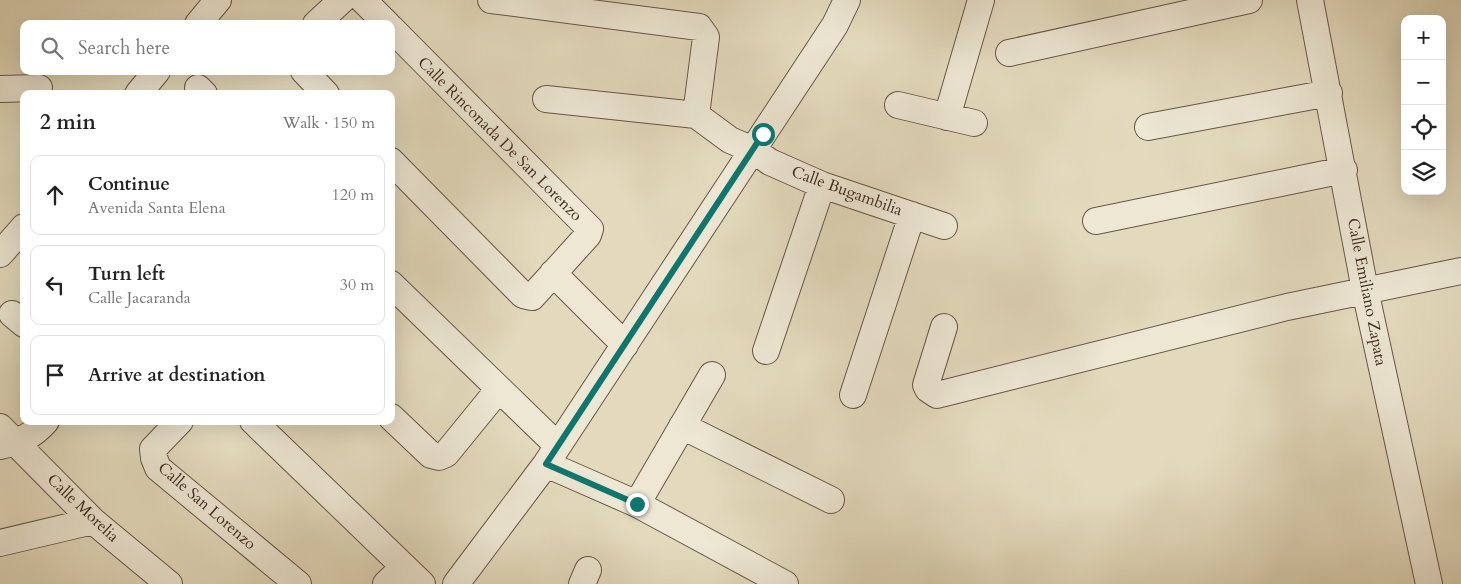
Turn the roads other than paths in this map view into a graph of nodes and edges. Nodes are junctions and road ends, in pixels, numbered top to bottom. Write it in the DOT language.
graph roads {
  1 [pos="218,0"];
  2 [pos="342,0"];
  3 [pos="363,0"];
  4 [pos="491,0"];
  5 [pos="847,0"];
  6 [pos="981,0"];
  7 [pos="1249,0"];
  8 [pos="1310,0"];
  9 [pos="201,20"];
  10 [pos="320,20"];
  11 [pos="383,20"];
  12 [pos="395,32"];
  13 [pos="1009,53"];
  14 [pos="154,75"];
  15 [pos="308,75"];
  16 [pos="38,88"];
  17 [pos="0,89"];
  18 [pos="141,90"];
  19 [pos="322,90"];
  20 [pos="1329,93"];
  21 [pos="546,99"];
  22 [pos="898,105"];
  23 [pos="696,116"];
  24 [pos="947,116"];
  25 [pos="974,123"];
  26 [pos="1148,127"];
  27 [pos="753,150"];
  28 [pos="395,164"];
  29 [pos="1344,170"];
  30 [pos="822,184"];
  31 [pos="912,215"];
  32 [pos="1096,220"];
  33 [pos="944,226"];
  34 [pos="20,232"];
  35 [pos="0,254"];
  36 [pos="1461,271"];
  37 [pos="553,273"];
  38 [pos="395,288"];
  39 [pos="1365,290"];
  40 [pos="944,327"];
  41 [pos="625,345"];
  42 [pos="766,351"];
  43 [pos="712,375"];
  44 [pos="499,389"];
  45 [pos="853,395"];
  46 [pos="395,421"];
  47 [pos="42,425"];
  48 [pos="176,425"];
  49 [pos="257,425"];
  50 [pos="682,426"];
  51 [pos="5,439"];
  52 [pos="551,454"];
  53 [pos="831,500"];
  54 [pos="637,504"];
  55 [pos="93,521"];
  56 [pos="0,543"];
  57 [pos="395,575"];
  58 [pos="169,584"];
  59 [pos="298,584"];
  60 [pos="422,584"];
  61 [pos="456,584"];
  62 [pos="785,584"];
  63 [pos="1429,584"];
  1 -- 9 [label="street"];
  2 -- 10 [label="street"];
  3 -- 11 [label="street"];
  4 -- 23 [label="street"];
  5 -- 27 [label="street"];
  6 -- 24 [label="street"];
  7 -- 13 [label="street"];
  8 -- 20 [label="street, Calle Emiliano Zapata"];
  12 -- 37 [label="street, Calle Rinconada De San Lorenzo"];
  14 -- 18 [label="street"];
  15 -- 19 [label="street"];
  16 -- 17 [label="street"];
  20 -- 26 [label="street"];
  20 -- 29 [label="street, Calle Emiliano Zapata"];
  21 -- 23 [label="street"];
  22 -- 24 [label="street"];
  23 -- 27 [label="street, Calle Bugambilia"];
  24 -- 25 [label="street"];
  27 -- 30 [label="street, Calle Bugambilia"];
  27 -- 41 [label="street"];
  28 -- 37 [label="street, Calle Rinconada De San Lorenzo"];
  29 -- 32 [label="street"];
  29 -- 39 [label="street, Calle Emiliano Zapata"];
  30 -- 31 [label="street, Calle Bugambilia"];
  30 -- 42 [label="street"];
  31 -- 33 [label="street, Calle Bugambilia"];
  31 -- 45 [label="street"];
  34 -- 35 [label="street"];
  36 -- 39 [label="street"];
  37 -- 41 [label="street"];
  38 -- 44 [label="street"];
  39 -- 40 [label="street"];
  39 -- 63 [label="street, Calle Emiliano Zapata"];
  41 -- 52 [label="street"];
  43 -- 50 [label="street"];
  44 -- 46 [label="street"];
  44 -- 52 [label="street"];
  47 -- 51 [label="street"];
  48 -- 59 [label="street, Calle San Lorenzo"];
  49 -- 57 [label="street"];
  50 -- 53 [label="street"];
  50 -- 54 [label="street"];
  51 -- 55 [label="street, Calle Morelia"];
  52 -- 54 [label="street"];
  52 -- 61 [label="street"];
  54 -- 62 [label="street"];
  55 -- 56 [label="street"];
  55 -- 58 [label="street, Calle Morelia"];
  57 -- 60 [label="street"];
}
